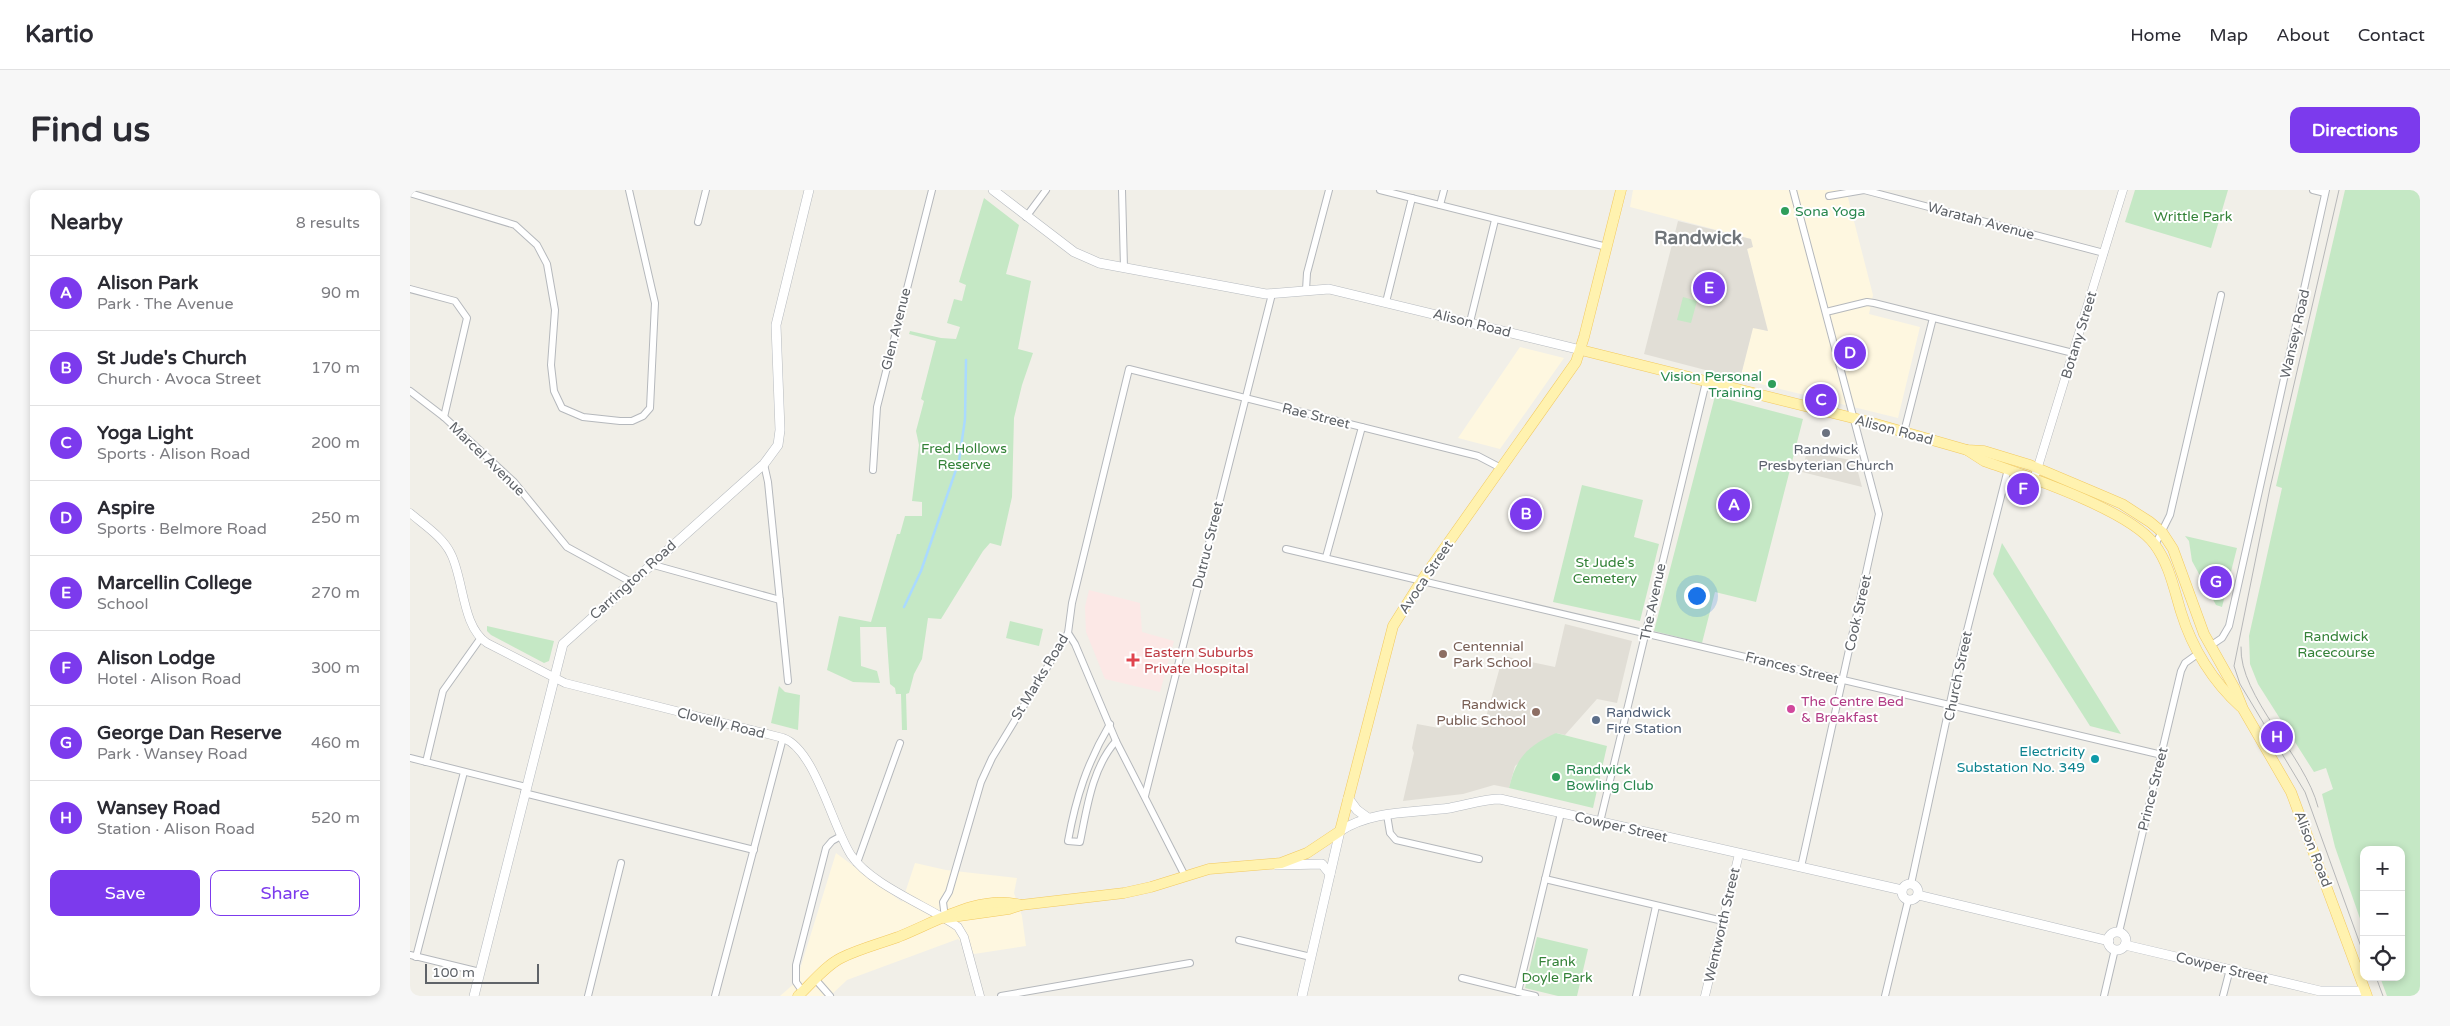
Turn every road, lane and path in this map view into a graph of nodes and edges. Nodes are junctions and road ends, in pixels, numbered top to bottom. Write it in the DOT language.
graph roads {
  1 [pos="629,190"];
  2 [pos="706,190"];
  3 [pos="809,190"];
  4 [pos="932,190"];
  5 [pos="993,190"];
  6 [pos="1046,190"];
  7 [pos="1122,190"];
  8 [pos="1329,190"];
  9 [pos="1380,190"];
  10 [pos="1444,190"];
  11 [pos="1621,190"];
  12 [pos="1793,190"];
  13 [pos="2123,190"];
  14 [pos="2313,190"];
  15 [pos="2326,191"];
  16 [pos="410,194"];
  17 [pos="1829,196"];
  18 [pos="1412,198"];
  19 [pos="1440,205"];
  20 [pos="1026,217"];
  21 [pos="1495,220"];
  22 [pos="698,222"];
  23 [pos="1607,247"];
  24 [pos="2104,253"];
  25 [pos="1124,268"];
  26 [pos="410,290"];
  27 [pos="1306,290"];
  28 [pos="1272,294"];
  29 [pos="2221,295"];
  30 [pos="1386,302"];
  31 [pos="1826,312"];
  32 [pos="1933,318"];
  33 [pos="1470,322"];
  34 [pos="1580,350"];
  35 [pos="2073,353"];
  36 [pos="1129,368"];
  37 [pos="1706,382"];
  38 [pos="410,391"];
  39 [pos="1246,398"];
  40 [pos="444,417"];
  41 [pos="1854,418"];
  42 [pos="1362,427"];
  43 [pos="1904,432"];
  44 [pos="1967,450"];
  45 [pos="764,464"];
  46 [pos="1501,468"];
  47 [pos="2038,468"];
  48 [pos="2008,469"];
  49 [pos="872,470"];
  50 [pos="2034,480"];
  51 [pos="410,513"];
  52 [pos="2162,532"];
  53 [pos="2156,545"];
  54 [pos="1286,549"];
  55 [pos="1326,557"];
  56 [pos="650,564"];
  57 [pos="1422,580"];
  58 [pos="631,582"];
  59 [pos="780,600"];
  60 [pos="1645,632"];
  61 [pos="1068,633"];
  62 [pos="480,639"];
  63 [pos="2210,646"];
  64 [pos="2199,653"];
  65 [pos="553,678"];
  66 [pos="1843,680"];
  67 [pos="788,681"];
  68 [pos="1952,704"];
  69 [pos="2243,709"];
  70 [pos="1110,724"];
  71 [pos="783,738"];
  72 [pos="1116,741"];
  73 [pos="900,744"];
  74 [pos="2162,755"];
  75 [pos="410,758"];
  76 [pos="426,762"];
  77 [pos="464,772"];
  78 [pos="525,790"];
  79 [pos="1145,796"];
  80 [pos="1348,798"];
  81 [pos="1561,813"];
  82 [pos="1387,815"];
  83 [pos="1368,818"];
  84 [pos="1600,822"];
  85 [pos="1340,831"];
  86 [pos="841,836"];
  87 [pos="754,850"];
  88 [pos="1739,854"];
  89 [pos="1479,858"];
  90 [pos="621,863"];
  91 [pos="857,863"];
  92 [pos="1267,865"];
  93 [pos="1801,868"];
  94 [pos="1330,874"];
  95 [pos="1185,876"];
  96 [pos="1545,879"];
  97 [pos="1911,884"];
  98 [pos="1902,890"];
  99 [pos="1918,895"];
  100 [pos="1908,901"];
  101 [pos="1656,906"];
  102 [pos="945,918"];
  103 [pos="1722,922"];
  104 [pos="2119,932"];
  105 [pos="1239,940"];
  106 [pos="2109,941"];
  107 [pos="2125,945"];
  108 [pos="2115,949"];
  109 [pos="413,956"];
  110 [pos="1310,957"];
  111 [pos="1190,963"];
  112 [pos="2230,969"];
  113 [pos="480,972"];
  114 [pos="1462,978"];
  115 [pos="816,980"];
  116 [pos="2320,990"];
  117 [pos="1518,992"];
  118 [pos="800,994"];
  119 [pos="2366,994"];
  120 [pos="474,996"];
  121 [pos="588,996"];
  122 [pos="715,996"];
  123 [pos="830,996"];
  124 [pos="980,996"];
  125 [pos="1001,996"];
  126 [pos="1302,996"];
  127 [pos="1535,996"];
  128 [pos="1636,996"];
  129 [pos="1705,996"];
  130 [pos="1885,996"];
  131 [pos="2104,996"];
  132 [pos="2224,996"];
  133 [pos="2332,996"];
  1 -- 16 [label="street"];
  2 -- 22 [label="street"];
  3 -- 45 [label="main road, Carrington Road"];
  4 -- 49 [label="street, Glen Avenue"];
  5 -- 20 [label="main road, Alison Road"];
  6 -- 20 [label="street"];
  7 -- 25 [label="street"];
  8 -- 27 [label="street"];
  9 -- 18 [label="street"];
  10 -- 19 [label="street"];
  11 -- 23 [label="main road, Avoca Street"];
  12 -- 31 [label="street, Cook Street"];
  13 -- 24 [label="street, Botany Street"];
  14 -- 15 [label="street"];
  15 -- 63 [label="street, Wansey Road"];
  17 -- 24 [label="street, Waratah Avenue"];
  18 -- 19 [label="street"];
  18 -- 30 [label="street"];
  19 -- 21 [label="street"];
  20 -- 25 [label="main road, Alison Road"];
  21 -- 23 [label="street"];
  21 -- 33 [label="street"];
  23 -- 34 [label="main road, Avoca Street"];
  24 -- 35 [label="street, Botany Street"];
  25 -- 28 [label="main road, Alison Road"];
  26 -- 40 [label="street"];
  27 -- 28 [label="main road, Alison Road"];
  27 -- 30 [label="main road, Alison Road"];
  28 -- 39 [label="street, Dutruc Street"];
  29 -- 52 [label="street"];
  30 -- 33 [label="main road, Alison Road"];
  31 -- 32 [label="street"];
  31 -- 41 [label="street, Cook Street"];
  32 -- 35 [label="street"];
  32 -- 43 [label="street"];
  33 -- 34 [label="main road, Alison Road"];
  34 -- 37 [label="main road, Alison Road"];
  34 -- 46 [label="main road, Avoca Street"];
  35 -- 47 [label="street, Botany Street"];
  36 -- 39 [label="street, Rae Street"];
  36 -- 61 [label="street, St Marks Road"];
  37 -- 41 [label="main road, Alison Road"];
  37 -- 60 [label="street, The Avenue"];
  38 -- 40 [label="street, Marcel Avenue"];
  39 -- 42 [label="street, Rae Street"];
  39 -- 79 [label="street, Dutruc Street"];
  40 -- 58 [label="street, Marcel Avenue"];
  41 -- 43 [label="main road, Alison Road"];
  41 -- 66 [label="street, Cook Street"];
  42 -- 46 [label="street, Rae Street"];
  42 -- 55 [label="street"];
  43 -- 44 [label="main road, Alison Road"];
  44 -- 47 [label="main road, Alison Road"];
  44 -- 48 [label="main road, Alison Road"];
  45 -- 56 [label="main road, Carrington Road"];
  45 -- 59 [label="street"];
  46 -- 57 [label="main road, Avoca Street"];
  47 -- 50 [label="street, Botany Street"];
  47 -- 52 [label="main road, Alison Road"];
  48 -- 50 [label="main road, Alison Road"];
  48 -- 68 [label="street, Church Street"];
  50 -- 53 [label="main road, Alison Road"];
  51 -- 62 [label="street"];
  52 -- 53 [label="street"];
  52 -- 63 [label="main road, Alison Road"];
  53 -- 64 [label="main road, Alison Road"];
  54 -- 55 [label="street, Frances Street"];
  55 -- 57 [label="street, Frances Street"];
  56 -- 58 [label="main road, Carrington Road"];
  56 -- 59 [label="street"];
  57 -- 60 [label="street, Frances Street"];
  57 -- 80 [label="main road, Avoca Street"];
  58 -- 65 [label="main road, Carrington Road"];
  59 -- 67 [label="street"];
  60 -- 66 [label="street, Frances Street"];
  60 -- 84 [label="street, The Avenue"];
  61 -- 70 [label="street"];
  61 -- 102 [label="street, St Marks Road"];
  62 -- 65 [label="street, Clovelly Road"];
  62 -- 76 [label="street"];
  63 -- 64 [label="main road"];
  63 -- 69 [label="main road, Alison Road"];
  64 -- 69 [label="main road, Alison Road"];
  64 -- 74 [label="street, Prince Street"];
  65 -- 71 [label="street, Clovelly Road"];
  65 -- 78 [label="main road, Carrington Road"];
  66 -- 68 [label="street, Frances Street"];
  66 -- 93 [label="street, Cook Street"];
  68 -- 74 [label="street, Frances Street"];
  68 -- 97 [label="street, Church Street"];
  69 -- 119 [label="main road, Alison Road"];
  70 -- 72 [label="street"];
  70 -- 72 [label="street"];
  71 -- 86 [label="street, Clovelly Road"];
  71 -- 87 [label="street"];
  72 -- 79 [label="street"];
  73 -- 91 [label="street"];
  74 -- 104 [label="street, Prince Street"];
  75 -- 76 [label="street"];
  76 -- 77 [label="street"];
  77 -- 78 [label="street"];
  77 -- 109 [label="street"];
  78 -- 87 [label="street"];
  78 -- 113 [label="main road, Carrington Road"];
  79 -- 95 [label="street"];
  80 -- 83 [label="main road"];
  80 -- 85 [label="main road, Avoca Street"];
  81 -- 82 [label="main road, Cowper Street"];
  81 -- 84 [label="main road, Cowper Street"];
  81 -- 96 [label="street"];
  82 -- 83 [label="main road, Cowper Street"];
  82 -- 89 [label="street"];
  83 -- 85 [label="main road, Cowper Street"];
  84 -- 88 [label="main road, Cowper Street"];
  85 -- 92 [label="main road"];
  85 -- 94 [label="main road, Avoca Street"];
  86 -- 91 [label="street, Clovelly Road"];
  86 -- 118 [label="street"];
  87 -- 122 [label="street"];
  88 -- 93 [label="main road, Cowper Street"];
  88 -- 103 [label="street, Wentworth Street"];
  90 -- 121 [label="street"];
  91 -- 102 [label="street, Clovelly Road"];
  92 -- 94 [label="main road"];
  92 -- 95 [label="main road"];
  93 -- 98 [label="main road, Cowper Street"];
  94 -- 110 [label="main road, Avoca Street"];
  95 -- 102 [label="main road"];
  96 -- 101 [label="street"];
  96 -- 117 [label="street"];
  97 -- 98 [label="main road"];
  97 -- 99 [label="main road"];
  98 -- 100 [label="main road"];
  99 -- 100 [label="main road"];
  99 -- 106 [label="main road"];
  100 -- 130 [label="street"];
  101 -- 103 [label="street"];
  101 -- 128 [label="street"];
  102 -- 115 [label="main road"];
  102 -- 124 [label="street, Clovelly Road"];
  103 -- 129 [label="street, Wentworth Street"];
  104 -- 106 [label="main road"];
  104 -- 107 [label="main road"];
  105 -- 110 [label="street"];
  106 -- 108 [label="main road"];
  107 -- 108 [label="main road"];
  107 -- 112 [label="main road, Cowper Street"];
  108 -- 131 [label="street"];
  109 -- 113 [label="street"];
  110 -- 126 [label="main road, Avoca Street"];
  111 -- 125 [label="street"];
  112 -- 116 [label="main road, Cowper Street"];
  112 -- 132 [label="street"];
  113 -- 120 [label="main road, Carrington Road"];
  114 -- 117 [label="street"];
  115 -- 118 [label="main road"];
  115 -- 123 [label="street"];
  116 -- 119 [label="main road, Cowper Street"];
  116 -- 133 [label="main road, Cowper Street"];
  117 -- 127 [label="street"];
}
